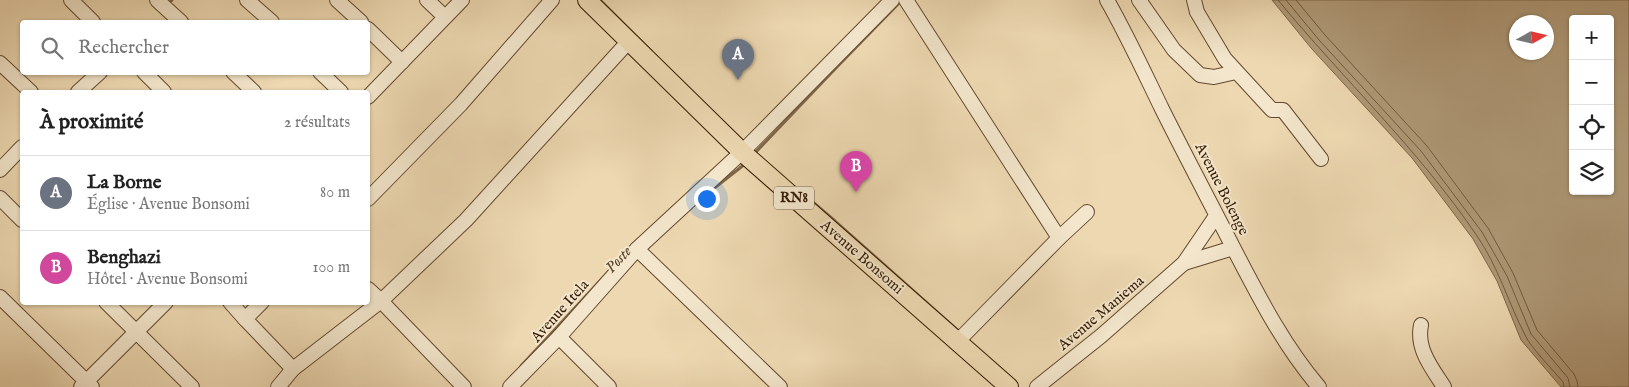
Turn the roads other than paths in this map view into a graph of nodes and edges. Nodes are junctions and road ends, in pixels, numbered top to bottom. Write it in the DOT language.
graph roads {
  1 [pos="71,0"];
  2 [pos="157,0"];
  3 [pos="247,0"];
  4 [pos="337,0"];
  5 [pos="427,0"];
  6 [pos="462,0"];
  7 [pos="552,0"];
  8 [pos="588,0"];
  9 [pos="892,0"];
  10 [pos="906,0"];
  11 [pos="1107,0"];
  12 [pos="1139,0"];
  13 [pos="1194,0"];
  14 [pos="445,17"];
  15 [pos="91,20"];
  16 [pos="179,20"];
  17 [pos="270,20"];
  18 [pos="359,20"];
  19 [pos="370,31"];
  20 [pos="629,41"];
  21 [pos="402,62"];
  22 [pos="0,63"];
  23 [pos="1236,72"];
  24 [pos="97,75"];
  25 [pos="147,75"];
  26 [pos="236,75"];
  27 [pos="323,75"];
  28 [pos="29,90"];
  29 [pos="80,90"];
  30 [pos="162,90"];
  31 [pos="252,90"];
  32 [pos="339,90"];
  33 [pos="370,95"];
  34 [pos="20,149"];
  35 [pos="742,152"];
  36 [pos="1321,160"];
  37 [pos="0,170"];
  38 [pos="370,197"];
  39 [pos="0,198"];
  40 [pos="1087,212"];
  41 [pos="1216,216"];
  42 [pos="20,218"];
  43 [pos="1058,238"];
  44 [pos="1233,248"];
  45 [pos="637,249"];
  46 [pos="1184,263"];
  47 [pos="370,291"];
  48 [pos="0,297"];
  49 [pos="381,300"];
  50 [pos="109,305"];
  51 [pos="163,305"];
  52 [pos="233,305"];
  53 [pos="259,305"];
  54 [pos="245,319"];
  55 [pos="1421,325"];
  56 [pos="136,332"];
  57 [pos="559,337"];
  58 [pos="958,341"];
  59 [pos="293,369"];
  60 [pos="86,385"];
  61 [pos="192,387"];
  62 [pos="278,387"];
  63 [pos="464,387"];
  64 [pos="510,387"];
  65 [pos="609,387"];
  66 [pos="780,387"];
  67 [pos="1009,387"];
  68 [pos="1037,387"];
  69 [pos="1319,387"];
  70 [pos="1444,387"];
  1 -- 15 [label="street"];
  2 -- 16 [label="street"];
  3 -- 17 [label="street"];
  4 -- 18 [label="street"];
  5 -- 14 [label="street"];
  6 -- 14 [label="street"];
  7 -- 38 [label="street"];
  8 -- 20 [label="main road, Avenue Bonsomi / RN8"];
  9 -- 35 [label="street, Avenue Itela"];
  10 -- 43 [label="street"];
  11 -- 41 [label="street, Avenue Bolenge"];
  12 -- 23 [label="street"];
  13 -- 23 [label="street"];
  14 -- 21 [label="street"];
  19 -- 21 [label="street"];
  20 -- 35 [label="main road, Avenue Bonsomi / RN8"];
  20 -- 49 [label="street"];
  21 -- 33 [label="street"];
  22 -- 28 [label="street"];
  23 -- 36 [label="street"];
  24 -- 29 [label="street"];
  25 -- 30 [label="street"];
  26 -- 31 [label="street"];
  27 -- 32 [label="street"];
  34 -- 37 [label="street"];
  35 -- 45 [label="street, Avenue Itela"];
  35 -- 58 [label="main road, Avenue Bonsomi / RN8"];
  39 -- 42 [label="street"];
  40 -- 43 [label="street"];
  41 -- 44 [label="street, Avenue Bolenge"];
  41 -- 46 [label="street"];
  43 -- 58 [label="street"];
  44 -- 46 [label="street"];
  44 -- 69 [label="street, Avenue Bolenge"];
  45 -- 57 [label="street, Avenue Itela"];
  45 -- 66 [label="street"];
  46 -- 68 [label="street, Avenue Maniema"];
  47 -- 49 [label="street"];
  48 -- 60 [label="street"];
  49 -- 59 [label="street"];
  49 -- 63 [label="street"];
  50 -- 56 [label="street"];
  51 -- 56 [label="street"];
  52 -- 54 [label="street"];
  53 -- 54 [label="street"];
  54 -- 59 [label="street"];
  55 -- 70 [label="street"];
  56 -- 60 [label="street"];
  56 -- 61 [label="street"];
  57 -- 64 [label="street, Avenue Itela"];
  57 -- 65 [label="street"];
  58 -- 67 [label="main road, Avenue Bonsomi / RN8"];
  59 -- 62 [label="street"];
}
